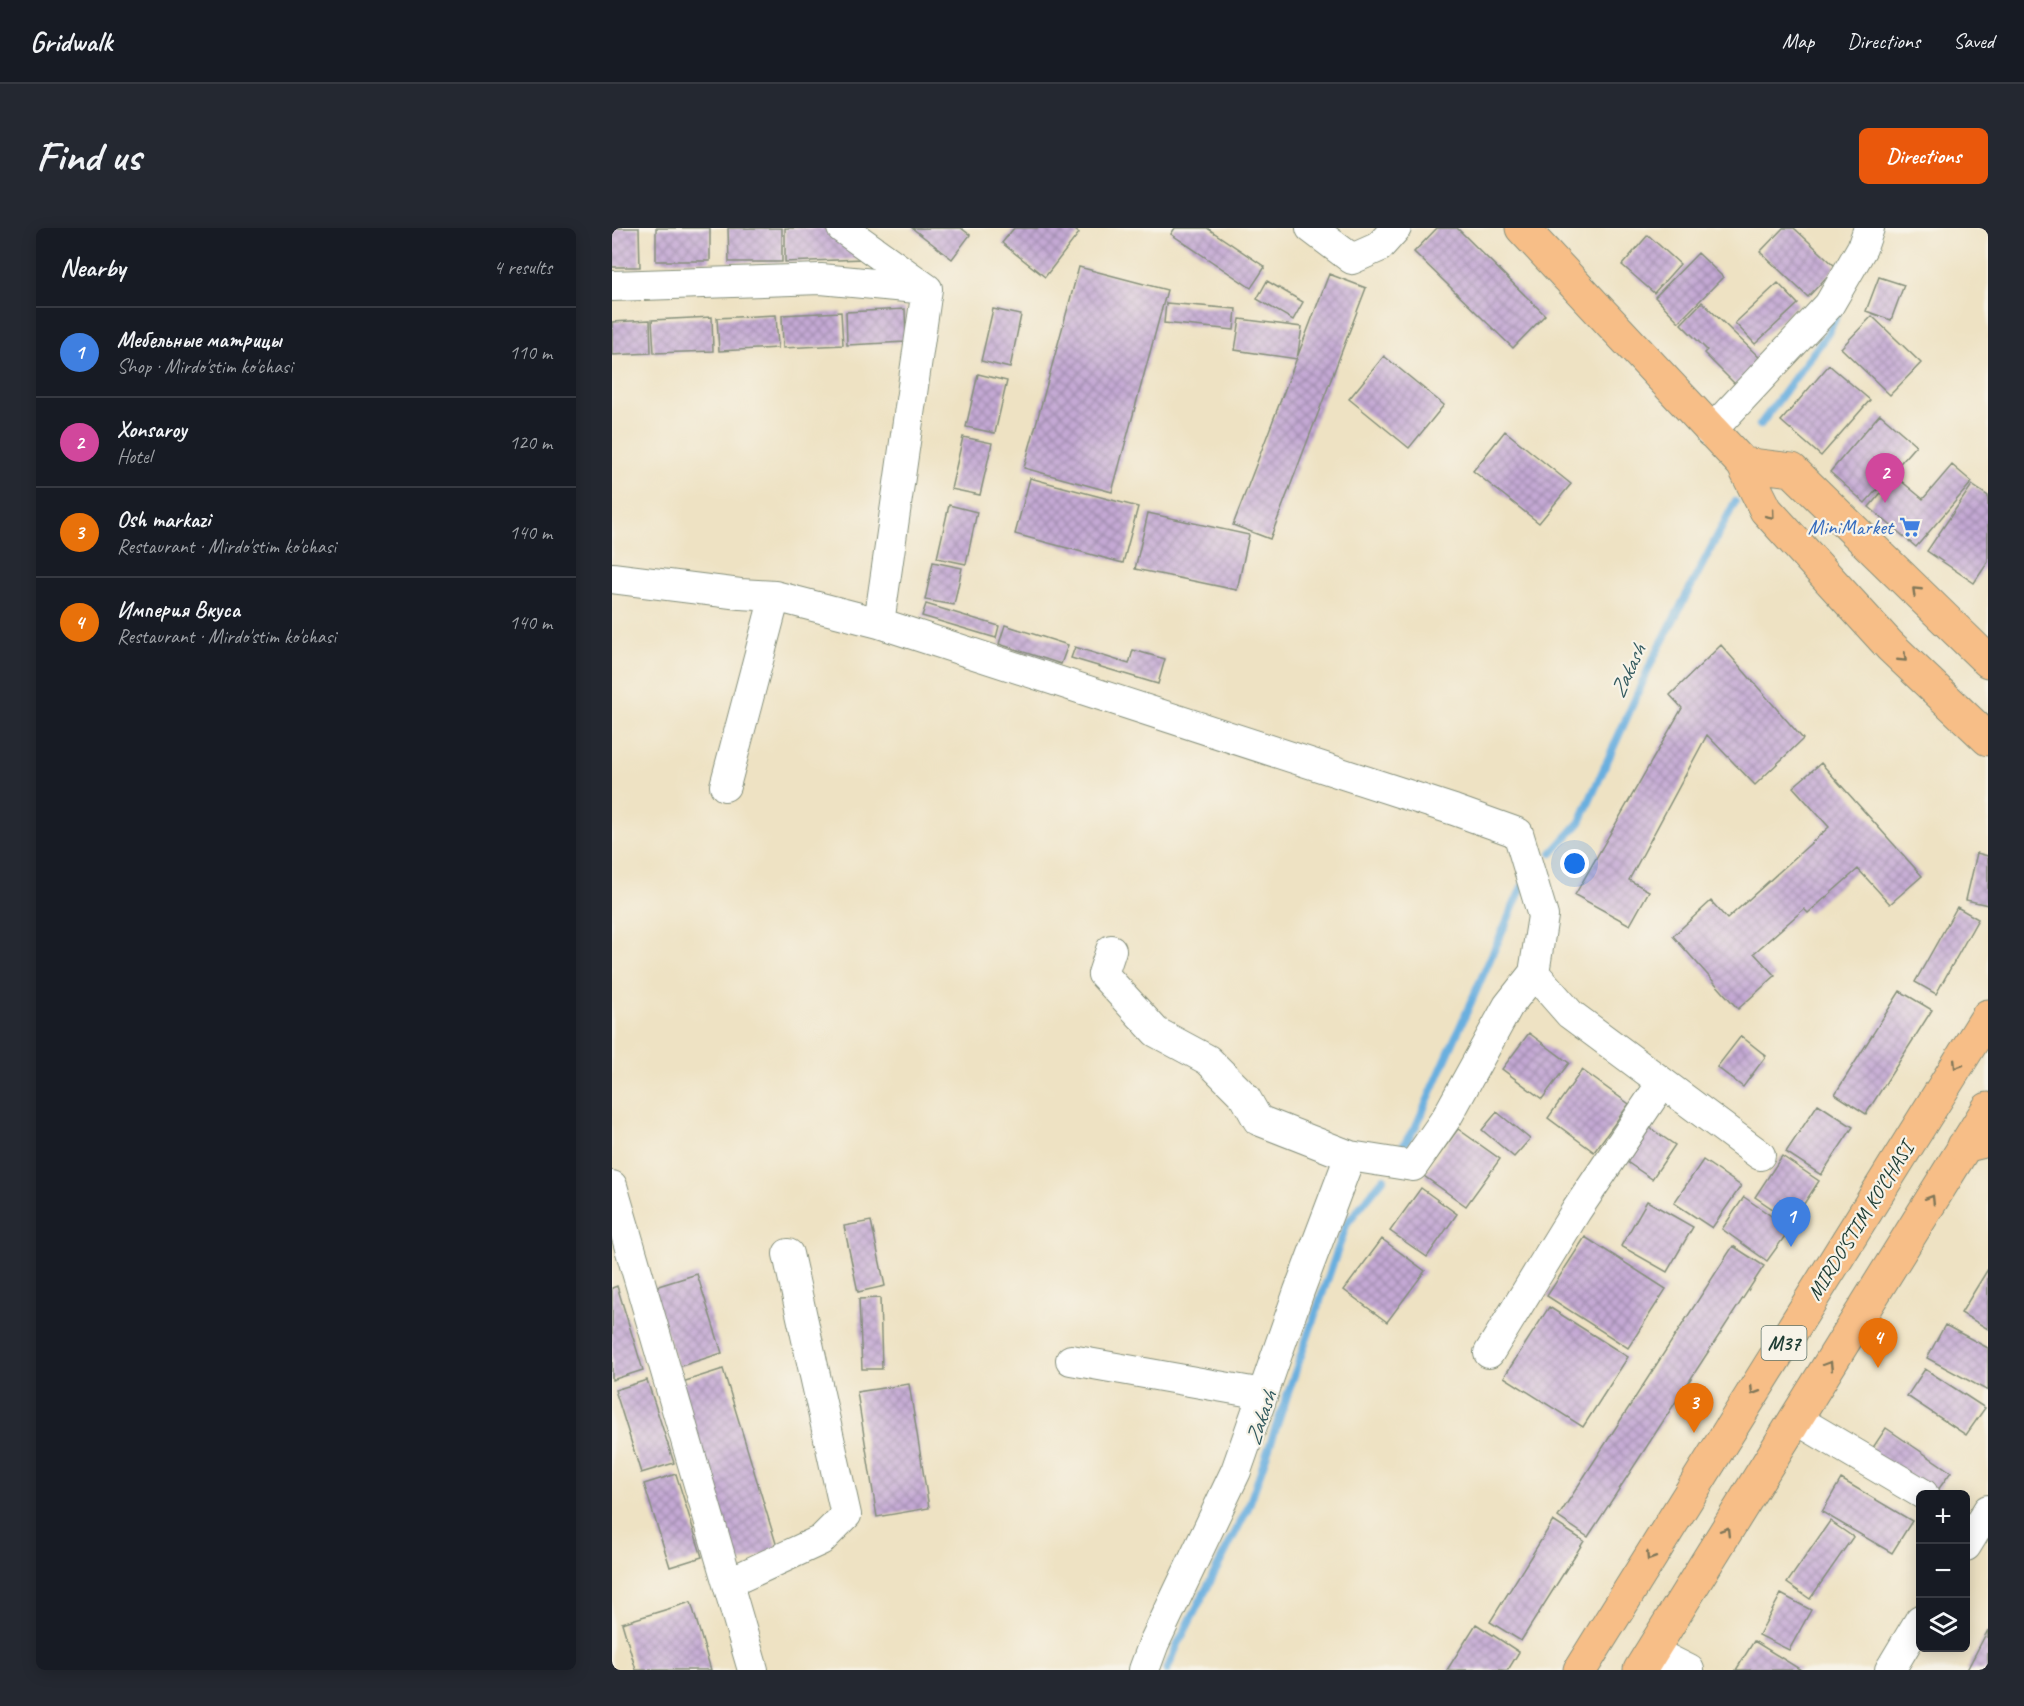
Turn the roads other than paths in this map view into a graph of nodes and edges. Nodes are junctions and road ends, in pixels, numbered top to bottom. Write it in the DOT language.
graph roads {
  1 [pos="842,228"];
  2 [pos="1311,228"];
  3 [pos="1396,228"];
  4 [pos="1522,228"];
  5 [pos="1869,228"];
  6 [pos="612,286"];
  7 [pos="927,289"];
  8 [pos="1710,432"];
  9 [pos="1743,464"];
  10 [pos="612,579"];
  11 [pos="775,596"];
  12 [pos="879,623"];
  13 [pos="1988,661"];
  14 [pos="1988,739"];
  15 [pos="725,786"];
  16 [pos="1111,950"];
  17 [pos="1534,973"];
  18 [pos="1988,1016"];
  19 [pos="1662,1083"];
  20 [pos="1988,1109"];
  21 [pos="1976,1143"];
  22 [pos="1760,1155"];
  23 [pos="1350,1156"];
  24 [pos="612,1186"];
  25 [pos="788,1254"];
  26 [pos="1489,1353"];
  27 [pos="1071,1360"];
  28 [pos="1263,1394"];
  29 [pos="1796,1419"];
  30 [pos="1916,1490"];
  31 [pos="728,1583"];
  32 [pos="1916,1627"];
  33 [pos="1646,1661"];
  34 [pos="753,1670"];
  35 [pos="1144,1670"];
  36 [pos="1580,1670"];
  37 [pos="1689,1670"];
  38 [pos="1890,1670"];
  1 -- 7 [label="street"];
  2 -- 3 [label="street"];
  4 -- 8 [label="main road"];
  5 -- 8 [label="street"];
  6 -- 7 [label="street"];
  7 -- 12 [label="street"];
  8 -- 9 [label="main road"];
  13 -- 9 [label="main road, one-way"];
  9 -- 14 [label="main road, one-way"];
  10 -- 11 [label="street"];
  11 -- 12 [label="street"];
  11 -- 15 [label="street"];
  12 -- 17 [label="street"];
  16 -- 23 [label="street"];
  17 -- 19 [label="street"];
  17 -- 23 [label="street"];
  18 -- 36 [label="main road, MIRDO'STIM KO'CHASI / M37, one-way"];
  19 -- 22 [label="street"];
  19 -- 26 [label="street"];
  20 -- 21 [label="main road, M37"];
  29 -- 21 [label="main road, M37, one-way"];
  23 -- 28 [label="street"];
  24 -- 31 [label="street"];
  25 -- 31 [label="street"];
  27 -- 28 [label="street"];
  28 -- 35 [label="street"];
  29 -- 30 [label="street"];
  33 -- 29 [label="main road, M37, one-way"];
  31 -- 34 [label="street"];
  32 -- 38 [label="street"];
  33 -- 37 [label="street"];
}
